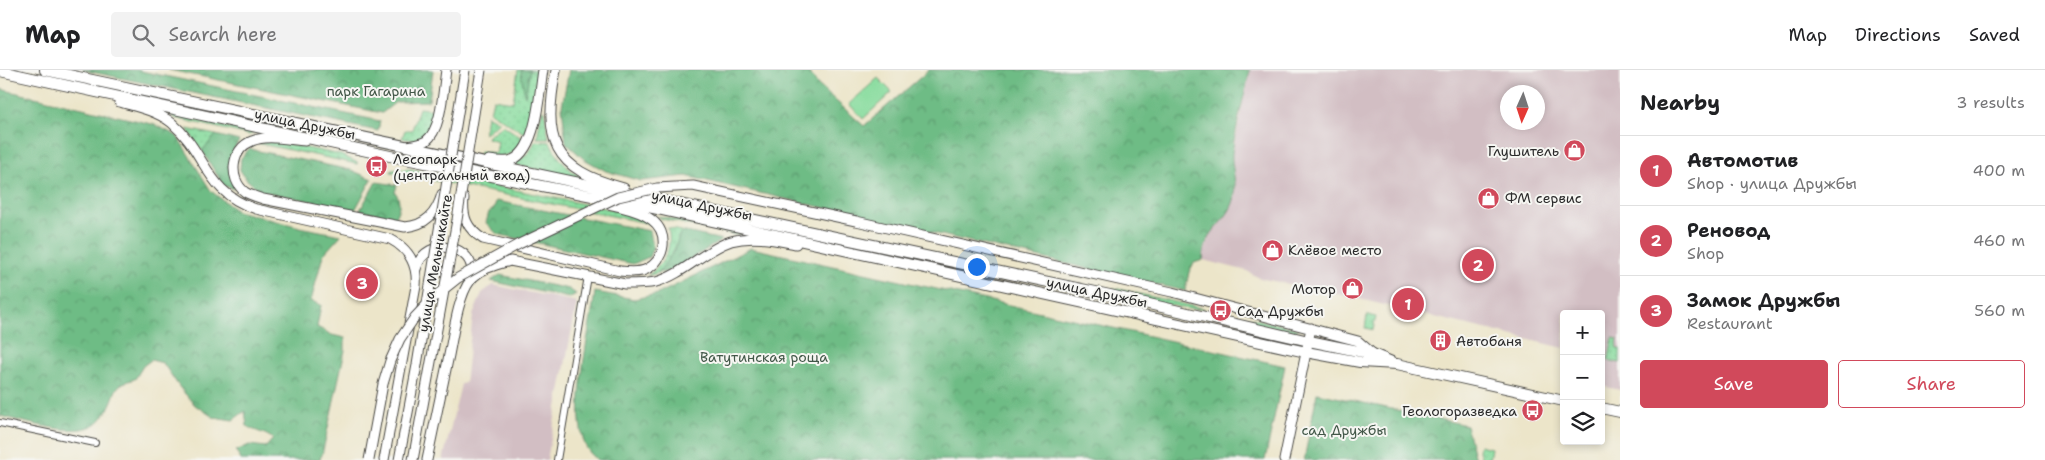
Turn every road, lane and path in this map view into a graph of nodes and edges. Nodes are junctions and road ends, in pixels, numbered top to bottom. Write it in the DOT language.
graph roads {
  1 [pos="45,70"];
  2 [pos="446,70"];
  3 [pos="465,70"];
  4 [pos="481,70"];
  5 [pos="543,70"];
  6 [pos="556,70"];
  7 [pos="0,71"];
  8 [pos="88,91"];
  9 [pos="320,141"];
  10 [pos="404,146"];
  11 [pos="461,159"];
  12 [pos="448,180"];
  13 [pos="463,182"];
  14 [pos="580,194"];
  15 [pos="660,201"];
  16 [pos="821,245"];
  17 [pos="416,269"];
  18 [pos="588,276"];
  19 [pos="470,281"];
  20 [pos="1311,328"];
  21 [pos="1309,341"];
  22 [pos="1306,352"];
  23 [pos="1373,354"];
  24 [pos="1397,364"];
  25 [pos="1560,400"];
  26 [pos="1605,409"];
  27 [pos="1620,412"];
  28 [pos="0,423"];
  29 [pos="95,443"];
  30 [pos="369,460"];
  31 [pos="384,460"];
  32 [pos="399,460"];
  33 [pos="413,460"];
  34 [pos="427,460"];
  35 [pos="557,460"];
  36 [pos="1284,460"];
  1 -- 10 [label="main road, улица Дружбы"];
  2 -- 10 [label="main road"];
  3 -- 12 [label="main road, улица Мельникайте, bridge"];
  4 -- 13 [label="main road, улица Мельникайте, bridge"];
  5 -- 11 [label="main road"];
  6 -- 15 [label="main road"];
  7 -- 8 [label="main road, улица Дружбы"];
  8 -- 9 [label="main road, улица Дружбы"];
  8 -- 17 [label="main road"];
  9 -- 12 [label="main road, bridge"];
  9 -- 14 [label="main road, улица Дружбы"];
  10 -- 11 [label="main road, улица Дружбы"];
  11 -- 15 [label="main road, улица Дружбы"];
  12 -- 32 [label="main road, улица Мельникайте, bridge"];
  13 -- 14 [label="main road, bridge"];
  13 -- 33 [label="main road, улица Мельникайте, bridge"];
  14 -- 16 [label="main road, улица Дружбы"];
  15 -- 21 [label="main road, улица Дружбы"];
  16 -- 18 [label="main road"];
  16 -- 22 [label="main road, улица Дружбы"];
  17 -- 19 [label="main road"];
  17 -- 31 [label="main road"];
  18 -- 19 [label="main road"];
  18 -- 35 [label="street"];
  19 -- 34 [label="main road"];
  20 -- 21 [label="main road"];
  20 -- 23 [label="main road"];
  20 -- 30 [label="main road, bridge"];
  21 -- 22 [label="main road"];
  21 -- 23 [label="main road, улица Дружбы"];
  22 -- 24 [label="main road, улица Дружбы"];
  22 -- 36 [label="main road"];
  23 -- 24 [label="main road, улица Дружбы"];
  24 -- 25 [label="main road, улица Дружбы"];
  26 -- 27 [label="main road"];
  28 -- 29 [label="street"];
}
